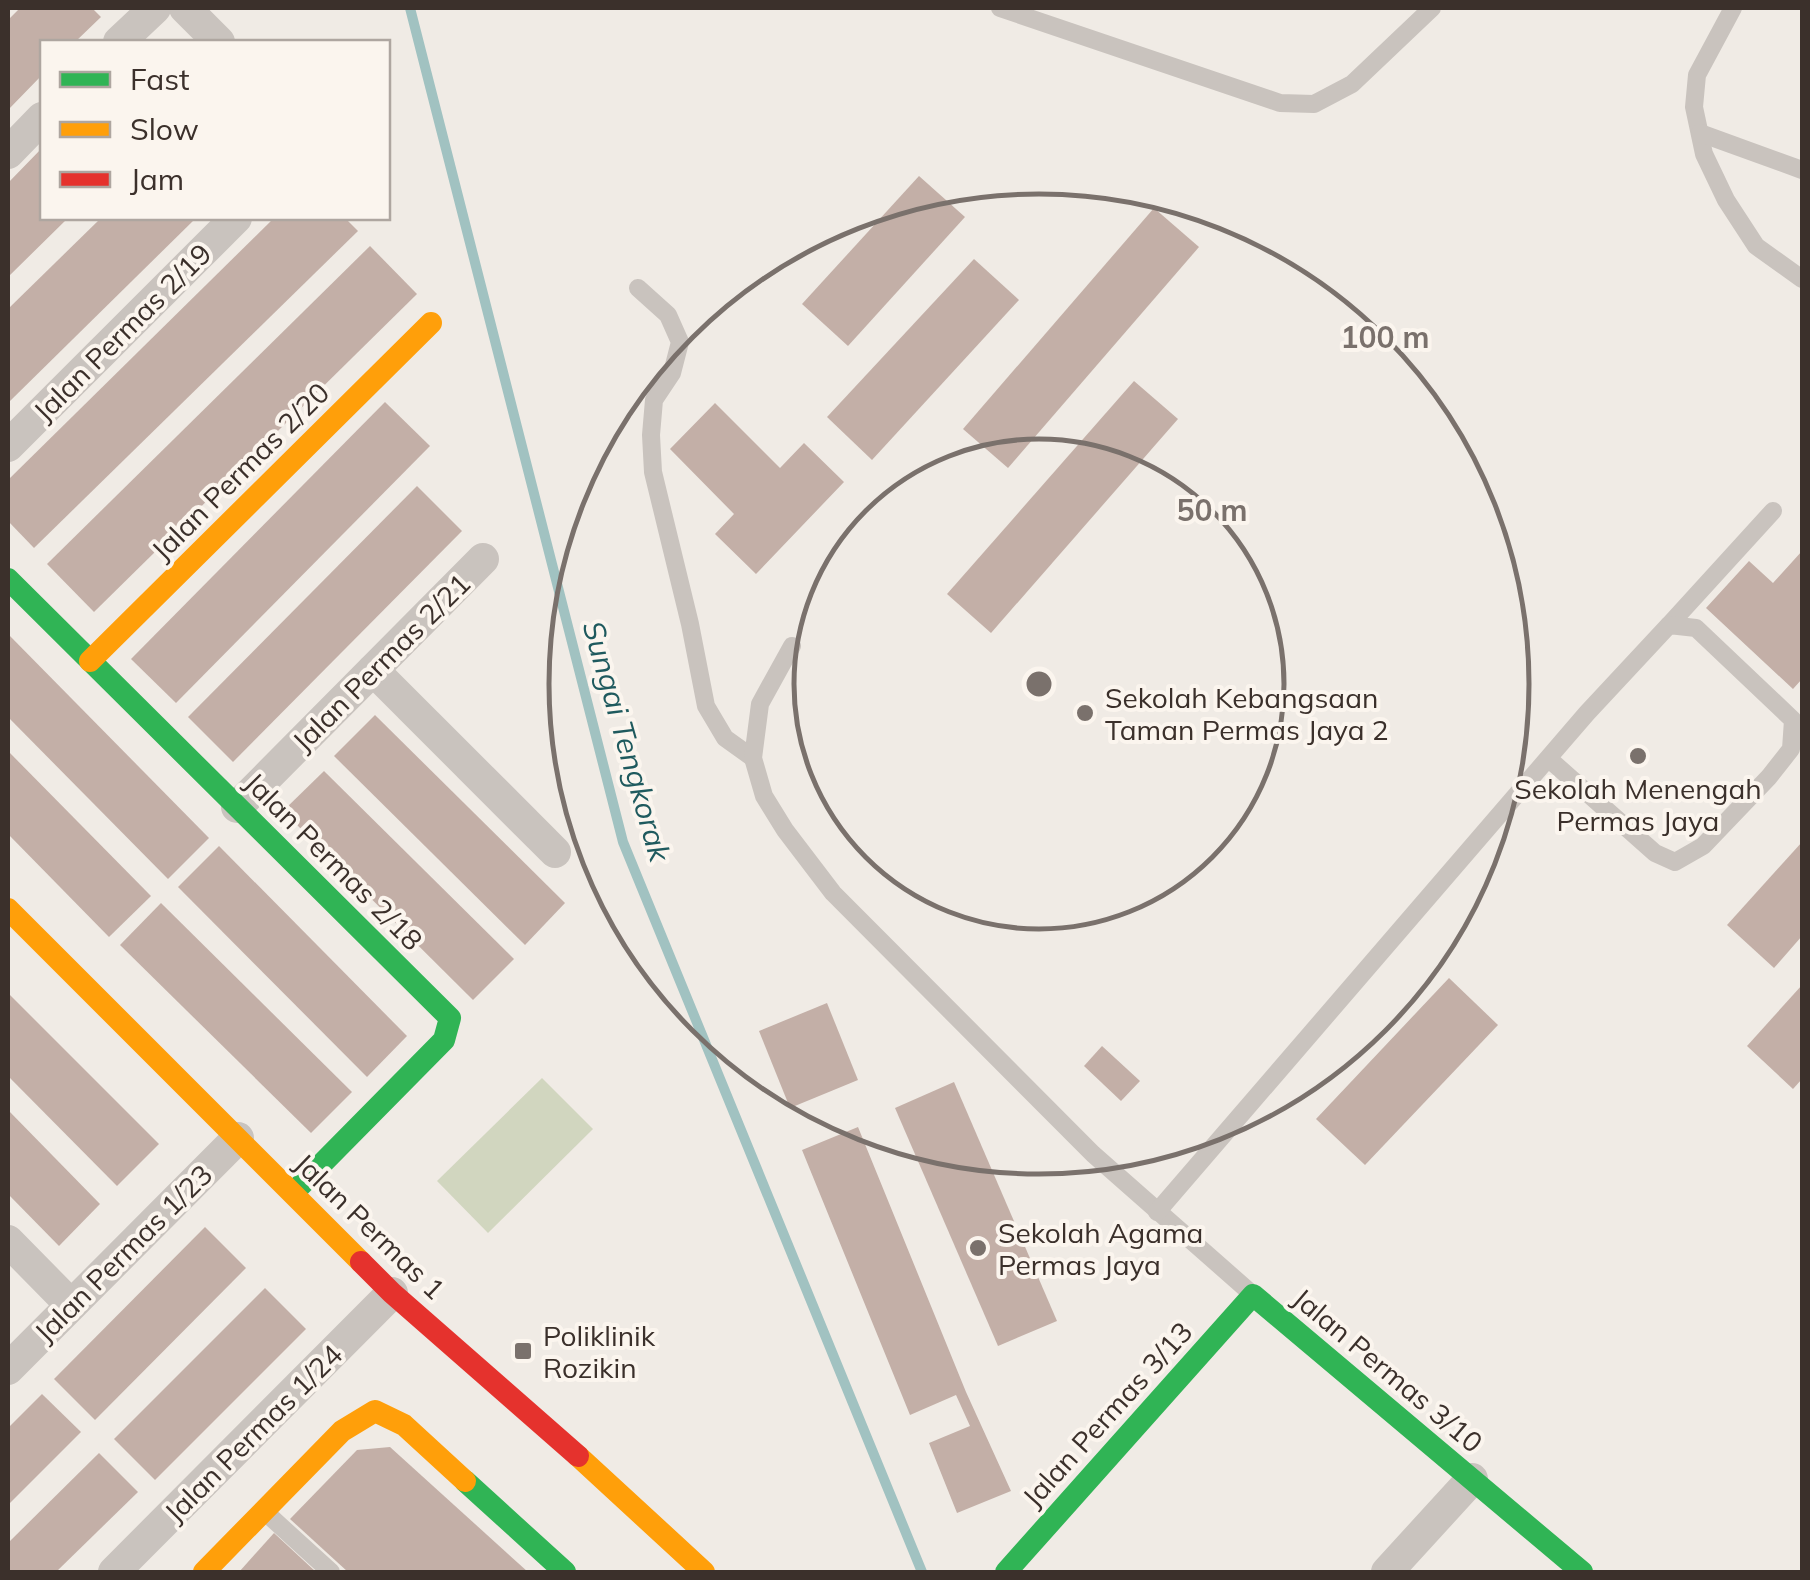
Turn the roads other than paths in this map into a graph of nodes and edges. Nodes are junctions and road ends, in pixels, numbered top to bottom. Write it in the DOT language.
graph roads {
  1 [pos="155,8"];
  2 [pos="185,8"];
  3 [pos="1000,8"];
  4 [pos="1432,8"];
  5 [pos="1734,8"];
  6 [pos="122,40"];
  7 [pos="217,40"];
  8 [pos="40,120"];
  9 [pos="1700,133"];
  10 [pos="8,153"];
  11 [pos="1802,170"];
  12 [pos="234,220"];
  13 [pos="1802,279"];
  14 [pos="638,288"];
  15 [pos="431,323"];
  16 [pos="8,446"];
  17 [pos="1772,511"];
  18 [pos="483,559"];
  19 [pos="8,579"];
  20 [pos="1669,625"];
  21 [pos="792,646"];
  22 [pos="90,661"];
  23 [pos="373,670"];
  24 [pos="753,758"];
  25 [pos="1549,760"];
  26 [pos="237,807"];
  27 [pos="555,852"];
  28 [pos="8,909"];
  29 [pos="238,1138"];
  30 [pos="293,1192"];
  31 [pos="1157,1212"];
  32 [pos="8,1240"];
  33 [pos="392,1294"];
  34 [pos="1253,1295"];
  35 [pos="71,1305"];
  36 [pos="8,1369"];
  37 [pos="1472,1479"];
  38 [pos="264,1511"];
  39 [pos="114,1572"];
  40 [pos="204,1572"];
  41 [pos="330,1572"];
  42 [pos="565,1572"];
  43 [pos="704,1572"];
  44 [pos="1006,1572"];
  45 [pos="1387,1572"];
  46 [pos="1582,1572"];
  1 -- 6 [label="street"];
  2 -- 7 [label="street"];
  3 -- 4 [label="lane"];
  5 -- 9 [label="lane"];
  8 -- 10 [label="street"];
  9 -- 11 [label="lane"];
  9 -- 13 [label="lane"];
  12 -- 16 [label="street, Jalan Permas 2/19"];
  14 -- 24 [label="lane"];
  15 -- 22 [label="street, Jalan Permas 2/20"];
  17 -- 20 [label="lane"];
  18 -- 23 [label="street, Jalan Permas 2/21"];
  19 -- 22 [label="street, Jalan Permas 2/18"];
  20 -- 25 [label="lane"];
  20 -- 25 [label="lane"];
  21 -- 24 [label="lane"];
  22 -- 26 [label="street, Jalan Permas 2/18"];
  23 -- 26 [label="street, Jalan Permas 2/21"];
  23 -- 27 [label="street"];
  24 -- 31 [label="lane, Jalan Permas 3/10"];
  25 -- 31 [label="lane"];
  26 -- 30 [label="street, Jalan Permas 2/18"];
  28 -- 29 [label="street, Jalan Permas 1"];
  29 -- 30 [label="street, Jalan Permas 1"];
  29 -- 35 [label="street, Jalan Permas 1/23"];
  30 -- 33 [label="street, Jalan Permas 1"];
  31 -- 34 [label="lane, Jalan Permas 3/10"];
  32 -- 35 [label="street"];
  33 -- 39 [label="street, Jalan Permas 1/24"];
  33 -- 43 [label="street, Jalan Permas 1"];
  34 -- 37 [label="street, Jalan Permas 3/10"];
  34 -- 44 [label="street, Jalan Permas 3/13"];
  35 -- 36 [label="street, Jalan Permas 1/23"];
  37 -- 45 [label="street"];
  37 -- 46 [label="street, Jalan Permas 3/10"];
  38 -- 40 [label="street"];
  38 -- 41 [label="lane"];
  38 -- 42 [label="street"];
}
